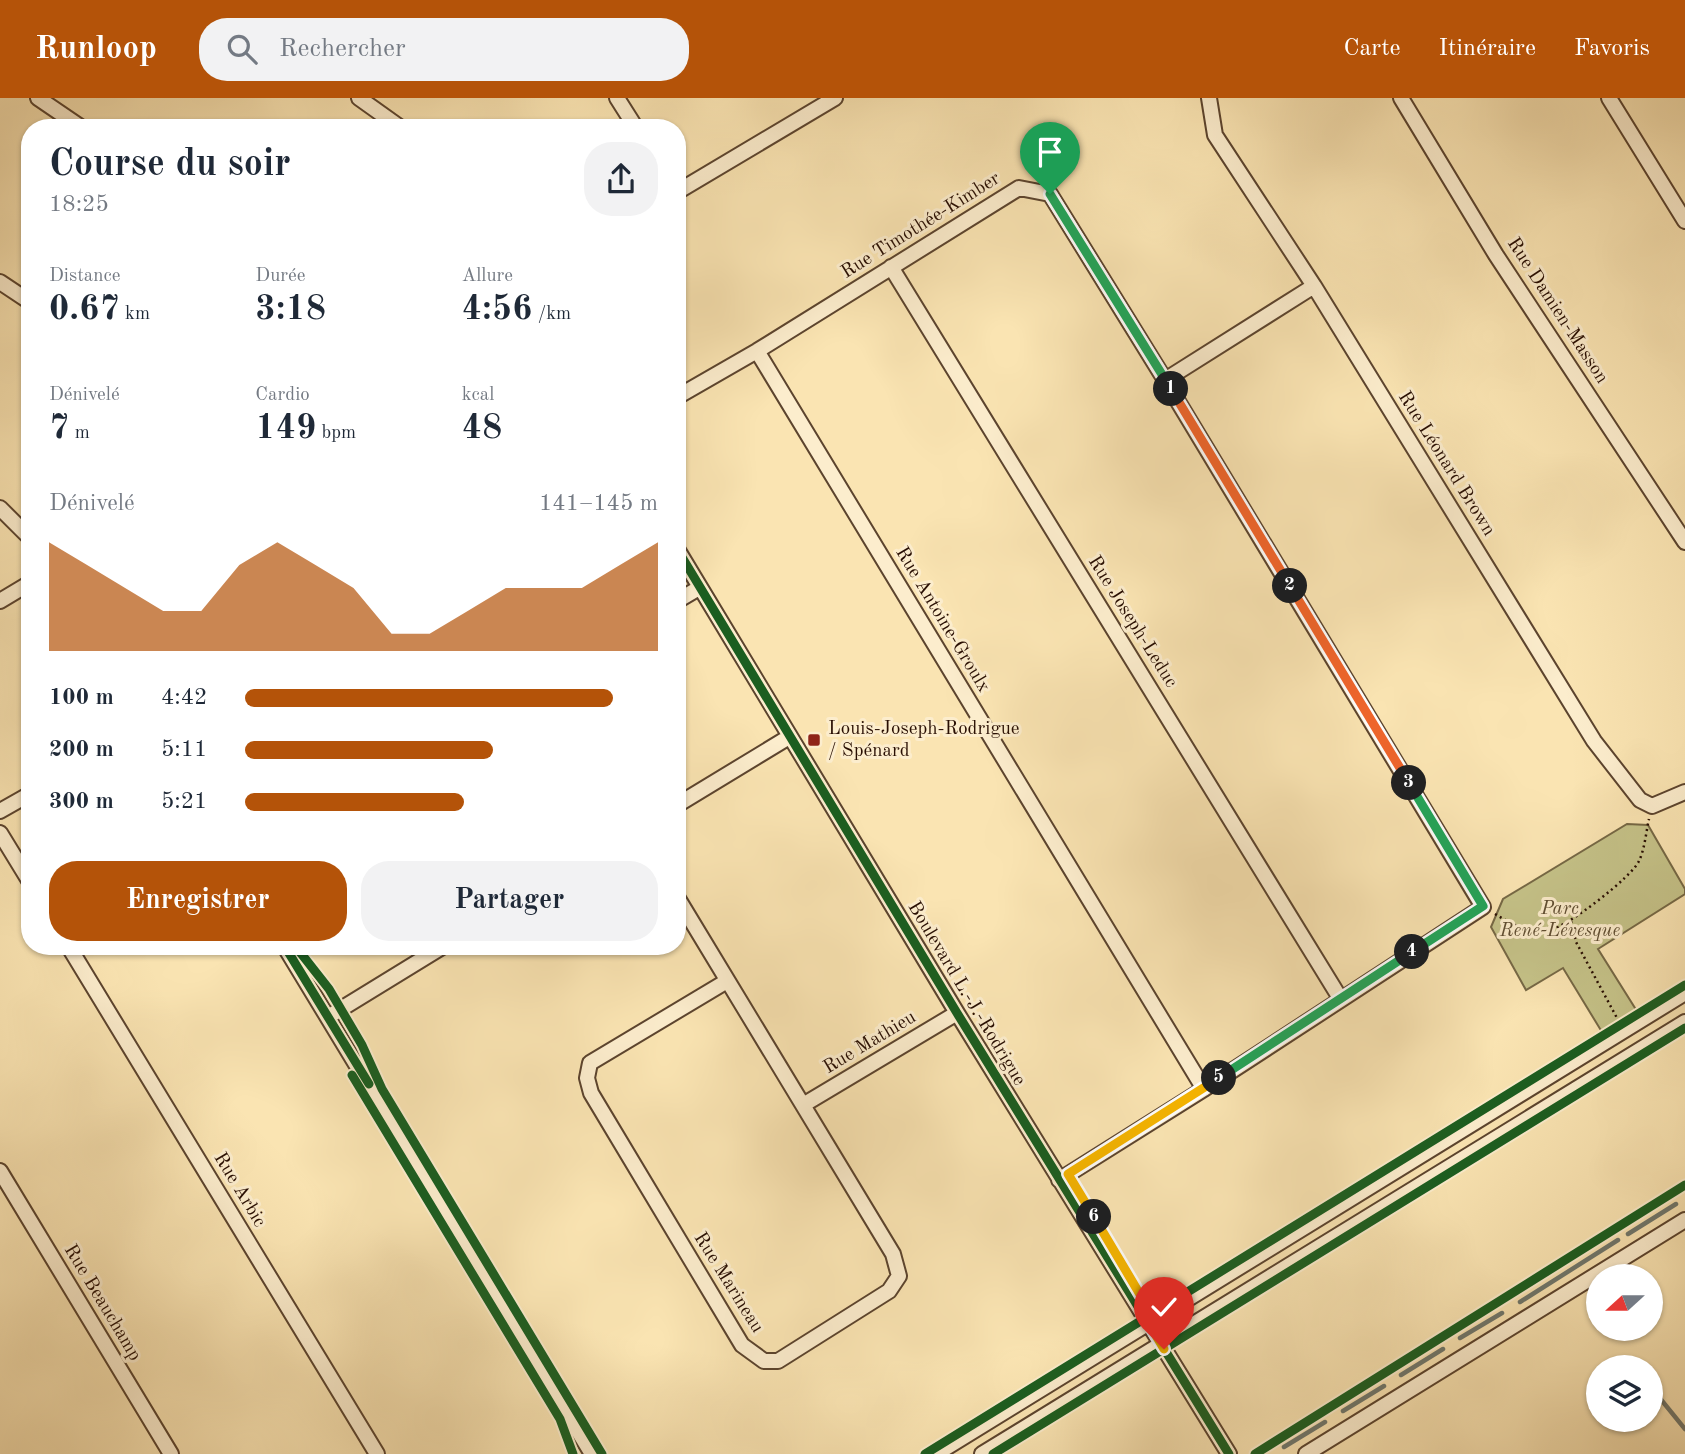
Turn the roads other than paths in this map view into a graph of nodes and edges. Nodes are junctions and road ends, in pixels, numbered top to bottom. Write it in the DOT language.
graph roads {
  1 [pos="38,98"];
  2 [pos="359,98"];
  3 [pos="617,98"];
  4 [pos="835,98"];
  5 [pos="1209,98"];
  6 [pos="1401,98"];
  7 [pos="1609,98"];
  8 [pos="69,119"];
  9 [pos="388,119"];
  10 [pos="630,119"];
  11 [pos="686,187"];
  12 [pos="1685,221"];
  13 [pos="891,267"];
  14 [pos="0,282"];
  15 [pos="1314,286"];
  16 [pos="21,296"];
  17 [pos="757,351"];
  18 [pos="1165,380"];
  19 [pos="686,392"];
  20 [pos="0,508"];
  21 [pos="21,529"];
  22 [pos="1685,542"];
  23 [pos="686,565"];
  24 [pos="21,588"];
  25 [pos="699,588"];
  26 [pos="686,596"];
  27 [pos="0,601"];
  28 [pos="789,737"];
  29 [pos="1685,792"];
  30 [pos="21,799"];
  31 [pos="686,799"];
  32 [pos="0,811"];
  33 [pos="0,832"];
  34 [pos="21,867"];
  35 [pos="686,912"];
  36 [pos="74,955"];
  37 [pos="290,955"];
  38 [pos="429,955"];
  39 [pos="727,981"];
  40 [pos="1685,993"];
  41 [pos="1340,998"];
  42 [pos="957,1013"];
  43 [pos="328,1017"];
  44 [pos="1685,1022"];
  45 [pos="1625,1025"];
  46 [pos="1636,1052"];
  47 [pos="1204,1089"];
  48 [pos="803,1105"];
  49 [pos="0,1171"];
  50 [pos="1059,1180"];
  51 [pos="1685,1220"];
  52 [pos="1148,1322"];
  53 [pos="1161,1344"];
  54 [pos="171,1454"];
  55 [pos="377,1454"];
  56 [pos="592,1454"];
  57 [pos="936,1454"];
  58 [pos="982,1454"];
  59 [pos="1229,1454"];
  60 [pos="1306,1454"];
  1 -- 8 [label="street"];
  2 -- 9 [label="street"];
  3 -- 10 [label="street"];
  4 -- 11 [label="street"];
  5 -- 15 [label="street, Rue Léonard Brown"];
  6 -- 22 [label="street, Rue Damien-Masson"];
  7 -- 12 [label="street"];
  13 -- 17 [label="street, Rue Timothée-Kimber"];
  13 -- 18 [label="street, Rue Timothée-Kimber"];
  13 -- 41 [label="street, Rue Joseph-Leduc"];
  14 -- 16 [label="street"];
  15 -- 18 [label="street"];
  15 -- 29 [label="street, Rue Léonard Brown"];
  17 -- 19 [label="street, Rue Timothée-Kimber"];
  17 -- 47 [label="street, Rue Antoine-Groulx"];
  18 -- 41 [label="street, Rue Timothée-Kimber"];
  20 -- 21 [label="street"];
  23 -- 25 [label="street, Boulevard L.-J.-Rodrigue"];
  24 -- 27 [label="street"];
  25 -- 26 [label="street"];
  25 -- 28 [label="street, Boulevard L.-J.-Rodrigue"];
  28 -- 31 [label="street"];
  28 -- 42 [label="street, Boulevard L.-J.-Rodrigue"];
  30 -- 32 [label="street"];
  33 -- 34 [label="street"];
  35 -- 39 [label="street, Rue Marineau"];
  36 -- 55 [label="street, Rue Arbic"];
  37 -- 43 [label="street"];
  38 -- 43 [label="street"];
  39 -- 48 [label="street, Rue Marineau"];
  39 -- 48 [label="street, Rue Marineau"];
  40 -- 45 [label="street"];
  41 -- 47 [label="street"];
  42 -- 48 [label="street, Rue Mathieu"];
  42 -- 50 [label="street, Boulevard L.-J.-Rodrigue"];
  43 -- 56 [label="street"];
  44 -- 46 [label="street"];
  45 -- 46 [label="street"];
  45 -- 52 [label="street"];
  46 -- 53 [label="street"];
  47 -- 50 [label="street"];
  49 -- 54 [label="street, Rue Beauchamp"];
  50 -- 52 [label="street, Boulevard L.-J.-Rodrigue"];
  51 -- 60 [label="street"];
  52 -- 53 [label="street, Boulevard L.-J.-Rodrigue"];
  52 -- 57 [label="street"];
  53 -- 58 [label="street"];
  53 -- 59 [label="street, Boulevard L.-J.-Rodrigue"];
}
